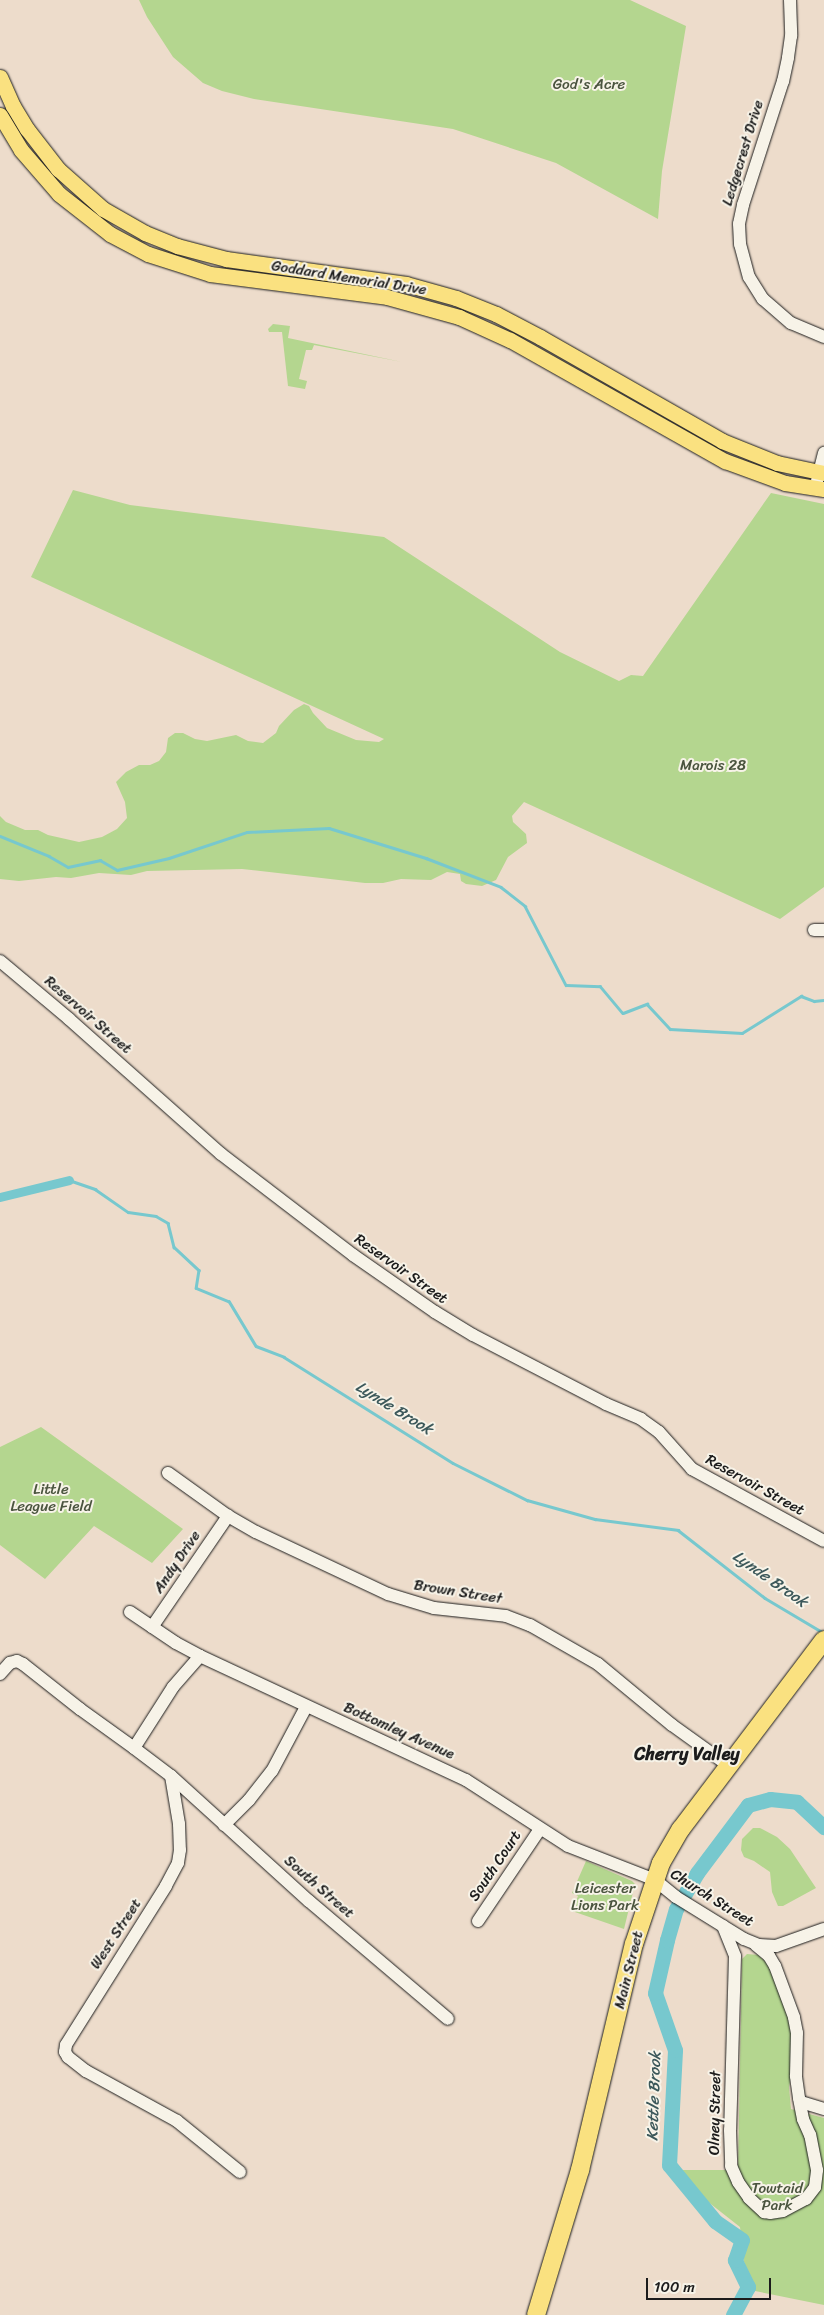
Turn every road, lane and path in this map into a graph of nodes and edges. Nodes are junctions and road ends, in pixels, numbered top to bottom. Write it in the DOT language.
graph roads {
  1 [pos="790,0"];
  2 [pos="0,77"];
  3 [pos="0,115"];
  4 [pos="824,336"];
  5 [pos="824,453"];
  6 [pos="822,472"];
  7 [pos="820,489"];
  8 [pos="0,961"];
  9 [pos="168,1473"];
  10 [pos="228,1516"];
  11 [pos="824,1541"];
  12 [pos="130,1612"];
  13 [pos="152,1627"];
  14 [pos="824,1641"];
  15 [pos="200,1656"];
  16 [pos="0,1674"];
  17 [pos="306,1707"];
  18 [pos="134,1748"];
  19 [pos="729,1766"];
  20 [pos="171,1776"];
  21 [pos="224,1825"];
  22 [pos="540,1829"];
  23 [pos="655,1880"];
  24 [pos="478,1921"];
  25 [pos="723,1926"];
  26 [pos="824,1929"];
  27 [pos="754,1943"];
  28 [pos="448,2019"];
  29 [pos="800,2102"];
  30 [pos="824,2109"];
  31 [pos="240,2172"];
  32 [pos="536,2315"];
  1 -- 4 [label="street, Ledgecrest Drive"];
  2 -- 6 [label="main road, Goddard Memorial Drive"];
  3 -- 7 [label="main road, Goddard Memorial Drive"];
  5 -- 6 [label="street"];
  6 -- 7 [label="street"];
  8 -- 11 [label="street, Reservoir Street"];
  9 -- 10 [label="street, Brown Street"];
  10 -- 13 [label="street, Andy Drive"];
  10 -- 19 [label="street, Brown Street"];
  12 -- 13 [label="street, Bottomley Avenue"];
  13 -- 15 [label="street, Bottomley Avenue"];
  14 -- 19 [label="highway, Main Street"];
  15 -- 17 [label="street, Bottomley Avenue"];
  15 -- 18 [label="street"];
  16 -- 18 [label="street"];
  17 -- 21 [label="street"];
  17 -- 22 [label="street, Bottomley Avenue"];
  18 -- 20 [label="street"];
  19 -- 23 [label="highway, Main Street"];
  20 -- 21 [label="street, South Street"];
  20 -- 31 [label="street, West Street"];
  21 -- 28 [label="street, South Street"];
  22 -- 23 [label="street, Bottomley Avenue"];
  22 -- 24 [label="street, South Court"];
  23 -- 25 [label="street, Church Street"];
  23 -- 32 [label="highway, Main Street"];
  25 -- 27 [label="street, Church Street"];
  25 -- 29 [label="street, Olney Street"];
  26 -- 27 [label="street"];
  27 -- 29 [label="street, Olney Street"];
  29 -- 30 [label="street"];
}
